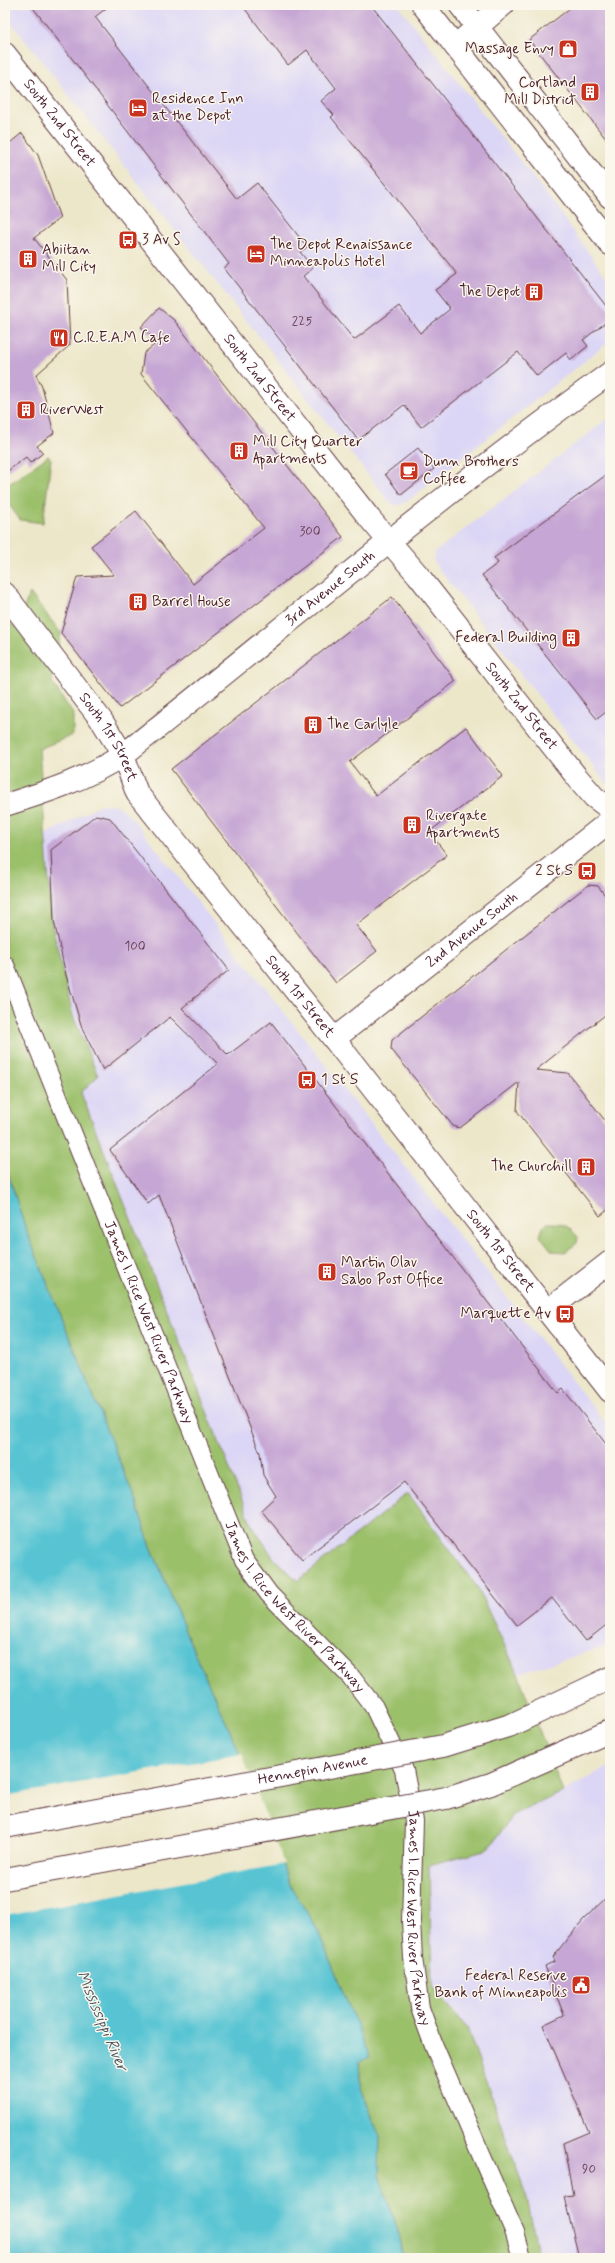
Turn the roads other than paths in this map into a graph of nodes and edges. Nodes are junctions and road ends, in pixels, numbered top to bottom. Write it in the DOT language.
graph roads {
  1 [pos="423,5"];
  2 [pos="460,5"];
  3 [pos="503,5"];
  4 [pos="477,26"];
  5 [pos="455,46"];
  6 [pos="5,54"];
  7 [pos="610,197"];
  8 [pos="610,244"];
  9 [pos="610,373"];
  10 [pos="390,541"];
  11 [pos="5,594"];
  12 [pos="123,756"];
  13 [pos="5,805"];
  14 [pos="610,809"];
  15 [pos="610,821"];
  16 [pos="5,965"];
  17 [pos="334,1039"];
  18 [pos="610,1262"];
  19 [pos="547,1311"];
  20 [pos="610,1391"];
  21 [pos="610,1678"];
  22 [pos="610,1731"];
  23 [pos="5,1827"];
  24 [pos="5,1880"];
  25 [pos="522,2258"];
  1 -- 5 [label="main road"];
  2 -- 4 [label="main road"];
  3 -- 4 [label="main road"];
  4 -- 5 [label="main road"];
  4 -- 7 [label="main road"];
  5 -- 8 [label="main road"];
  6 -- 10 [label="main road, South 2nd Street"];
  9 -- 10 [label="main road, 3rd Avenue South"];
  10 -- 12 [label="main road, 3rd Avenue South"];
  10 -- 14 [label="main road, South 2nd Street"];
  11 -- 12 [label="main road, South 1st Street"];
  12 -- 13 [label="main road, 3rd Avenue South"];
  12 -- 17 [label="main road, South 1st Street"];
  15 -- 17 [label="main road, 2nd Avenue South"];
  16 -- 25 [label="street, James I. Rice West River Parkway"];
  17 -- 19 [label="main road, South 1st Street"];
  18 -- 19 [label="main road"];
  19 -- 20 [label="main road, South 1st Street"];
  21 -- 23 [label="main road, Hennepin Avenue, bridge"];
  22 -- 24 [label="main road, bridge"];
}
